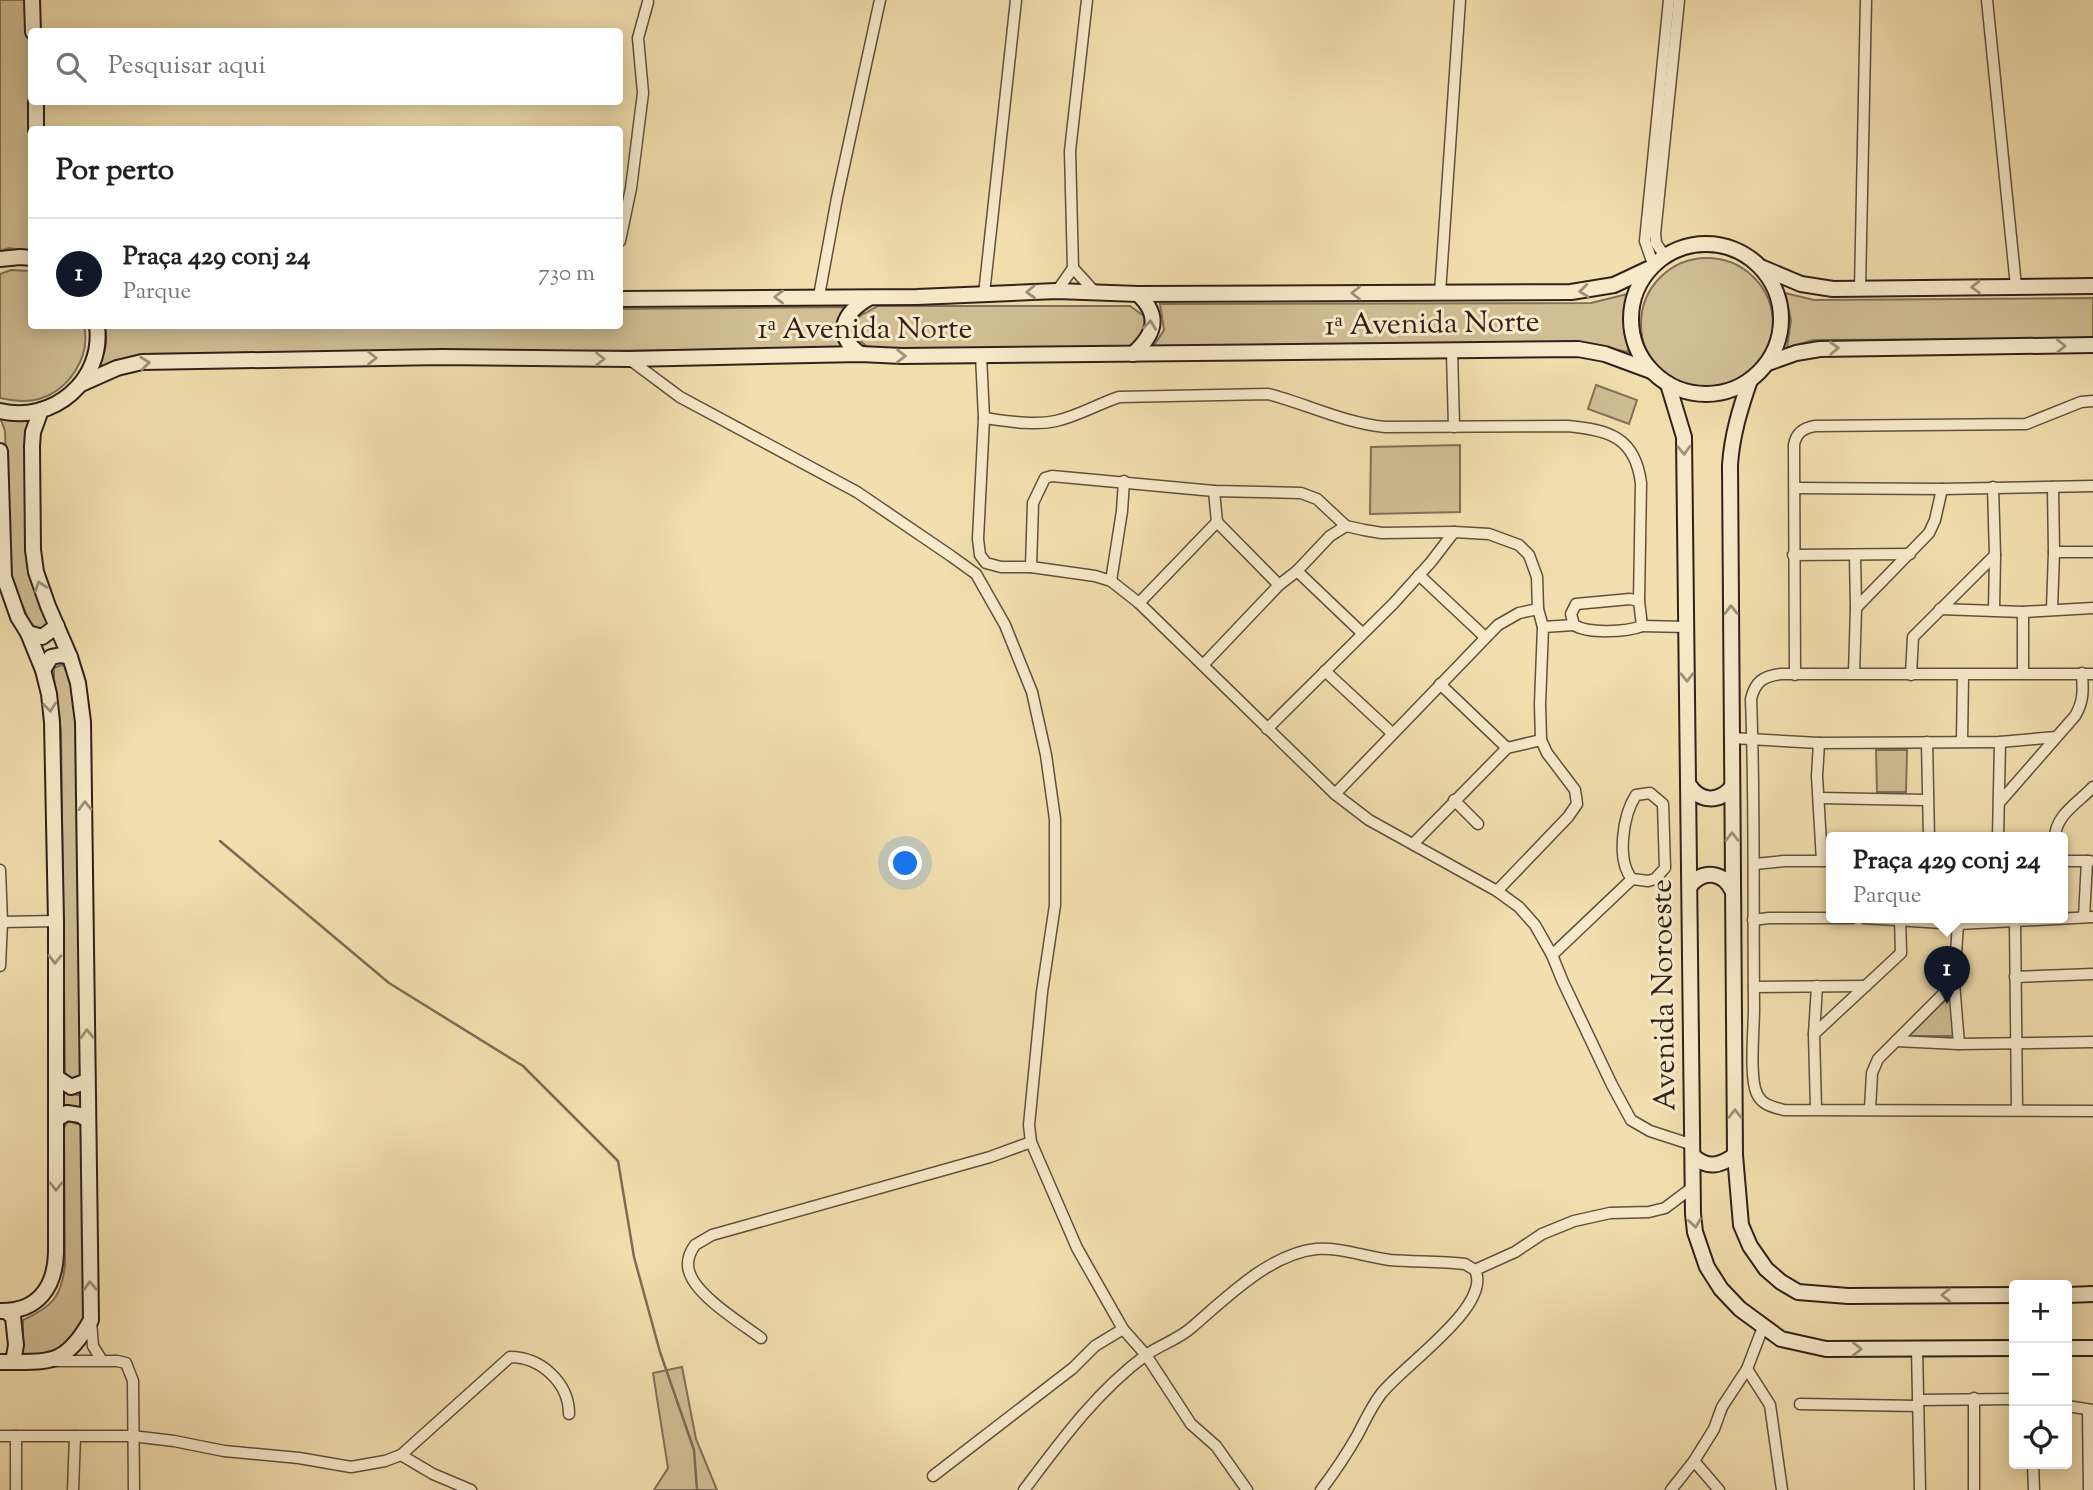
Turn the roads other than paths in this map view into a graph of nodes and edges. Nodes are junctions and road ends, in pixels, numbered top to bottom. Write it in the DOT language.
graph roads {
  1 [pos="32,0"];
  2 [pos="880,0"];
  3 [pos="1016,0"];
  4 [pos="1087,0"];
  5 [pos="1460,0"];
  6 [pos="1669,0"];
  7 [pos="1679,0"];
  8 [pos="1866,0"];
  9 [pos="1987,0"];
  10 [pos="648,2"];
  11 [pos="33,28"];
  12 [pos="36,105"];
  13 [pos="36,126"];
  14 [pos="623,227"];
  15 [pos="28,258"];
  16 [pos="0,259"];
  17 [pos="1655,263"];
  18 [pos="1073,268"];
  19 [pos="1763,268"];
  20 [pos="2016,286"];
  21 [pos="2093,286"];
  22 [pos="1860,289"];
  23 [pos="1058,291"];
  24 [pos="1094,291"];
  25 [pos="1440,293"];
  26 [pos="984,294"];
  27 [pos="1138,294"];
  28 [pos="623,295"];
  29 [pos="819,296"];
  30 [pos="870,298"];
  31 [pos="97,329"];
  32 [pos="2093,345"];
  33 [pos="1452,351"];
  34 [pos="860,354"];
  35 [pos="1133,354"];
  36 [pos="981,355"];
  37 [pos="629,359"];
  38 [pos="1768,363"];
  39 [pos="1651,371"];
  40 [pos="1750,380"];
  41 [pos="81,384"];
  42 [pos="1668,384"];
  43 [pos="2093,401"];
  44 [pos="0,411"];
  45 [pos="41,411"];
  46 [pos="984,418"];
  47 [pos="1454,427"];
  48 [pos="0,451"];
  49 [pos="1124,481"];
  50 [pos="2093,486"];
  51 [pos="1993,487"];
  52 [pos="2053,487"];
  53 [pos="1795,488"];
  54 [pos="1942,489"];
  55 [pos="1214,491"];
  56 [pos="1217,522"];
  57 [pos="1346,526"];
  58 [pos="1454,532"];
  59 [pos="1,536"];
  60 [pos="2054,552"];
  61 [pos="2093,552"];
  62 [pos="1910,554"];
  63 [pos="1793,555"];
  64 [pos="1855,555"];
  65 [pos="1994,555"];
  66 [pos="986,564"];
  67 [pos="1031,567"];
  68 [pos="1297,571"];
  69 [pos="976,574"];
  70 [pos="1419,575"];
  71 [pos="1111,582"];
  72 [pos="1279,585"];
  73 [pos="1639,601"];
  74 [pos="1139,603"];
  75 [pos="1856,608"];
  76 [pos="2093,608"];
  77 [pos="1538,609"];
  78 [pos="1940,609"];
  79 [pos="2052,609"];
  80 [pos="1994,610"];
  81 [pos="2023,611"];
  82 [pos="1574,625"];
  83 [pos="57,626"];
  84 [pos="1642,626"];
  85 [pos="1543,627"];
  86 [pos="1687,627"];
  87 [pos="28,633"];
  88 [pos="1362,633"];
  89 [pos="1485,637"];
  90 [pos="70,657"];
  91 [pos="1203,665"];
  92 [pos="43,670"];
  93 [pos="1325,671"];
  94 [pos="1854,673"];
  95 [pos="2023,673"];
  96 [pos="2088,673"];
  97 [pos="1796,675"];
  98 [pos="1911,675"];
  99 [pos="1963,675"];
  100 [pos="1440,684"];
  101 [pos="1267,729"];
  102 [pos="1391,733"];
  103 [pos="1752,737"];
  104 [pos="2056,737"];
  105 [pos="1732,738"];
  106 [pos="1541,740"];
  107 [pos="1962,741"];
  108 [pos="1927,742"];
  109 [pos="2000,742"];
  110 [pos="1819,743"];
  111 [pos="1507,748"];
  112 [pos="1689,785"];
  113 [pos="1732,788"];
  114 [pos="2090,793"];
  115 [pos="1335,794"];
  116 [pos="1820,798"];
  117 [pos="1454,800"];
  118 [pos="1926,800"];
  119 [pos="1999,803"];
  120 [pos="1478,824"];
  121 [pos="1929,832"];
  122 [pos="1998,832"];
  123 [pos="2055,832"];
  124 [pos="1413,844"];
  125 [pos="1826,852"];
  126 [pos="1826,861"];
  127 [pos="2068,861"];
  128 [pos="2090,861"];
  129 [pos="1755,864"];
  130 [pos="0,870"];
  131 [pos="1632,879"];
  132 [pos="1690,886"];
  133 [pos="1732,890"];
  134 [pos="1497,891"];
  135 [pos="2088,917"];
  136 [pos="1826,918"];
  137 [pos="2068,918"];
  138 [pos="1753,920"];
  139 [pos="55,921"];
  140 [pos="2,922"];
  141 [pos="1900,923"];
  142 [pos="1939,923"];
  143 [pos="1996,923"];
  144 [pos="2015,923"];
  145 [pos="1958,925"];
  146 [pos="1552,955"];
  147 [pos="0,966"];
  148 [pos="2093,974"];
  149 [pos="2015,976"];
  150 [pos="1954,983"];
  151 [pos="1817,986"];
  152 [pos="1866,986"];
  153 [pos="1754,987"];
  154 [pos="1814,1034"];
  155 [pos="1896,1041"];
  156 [pos="2093,1042"];
  157 [pos="2017,1043"];
  158 [pos="1958,1044"];
  159 [pos="56,1077"];
  160 [pos="87,1081"];
  161 [pos="1816,1109"];
  162 [pos="1870,1109"];
  163 [pos="2017,1110"];
  164 [pos="2093,1111"];
  165 [pos="55,1119"];
  166 [pos="88,1120"];
  167 [pos="1031,1142"];
  168 [pos="1693,1150"];
  169 [pos="1735,1155"];
  170 [pos="1693,1187"];
  171 [pos="1475,1270"];
  172 [pos="2093,1294"];
  173 [pos="2009,1295"];
  174 [pos="2072,1295"];
  175 [pos="3,1311"];
  176 [pos="91,1320"];
  177 [pos="1763,1327"];
  178 [pos="1123,1329"];
  179 [pos="761,1338"];
  180 [pos="2009,1348"];
  181 [pos="2072,1348"];
  182 [pos="2093,1348"];
  183 [pos="1917,1349"];
  184 [pos="1146,1355"];
  185 [pos="102,1359"];
  186 [pos="51,1361"];
  187 [pos="6,1362"];
  188 [pos="1747,1369"];
  189 [pos="1974,1398"];
  190 [pos="2009,1399"];
  191 [pos="1918,1403"];
  192 [pos="1800,1404"];
  193 [pos="2072,1407"];
  194 [pos="2091,1410"];
  195 [pos="569,1414"];
  196 [pos="0,1436"];
  197 [pos="16,1436"];
  198 [pos="75,1436"];
  199 [pos="132,1436"];
  200 [pos="401,1455"];
  201 [pos="1694,1461"];
  202 [pos="2033,1469"];
  203 [pos="933,1476"];
  204 [pos="16,1490"];
  205 [pos="74,1490"];
  206 [pos="134,1490"];
  207 [pos="471,1490"];
  208 [pos="1024,1490"];
  209 [pos="1247,1490"];
  210 [pos="1321,1490"];
  211 [pos="1671,1490"];
  212 [pos="1719,1490"];
  213 [pos="1782,1490"];
  214 [pos="1920,1490"];
  215 [pos="1974,1490"];
  216 [pos="2034,1490"];
  217 [pos="2089,1490"];
  1 -- 11 [label="street"];
  2 -- 29 [label="street"];
  3 -- 26 [label="street"];
  4 -- 18 [label="street"];
  5 -- 25 [label="street"];
  6 -- 17 [label="street"];
  7 -- 17 [label="street"];
  8 -- 22 [label="street"];
  9 -- 20 [label="street"];
  10 -- 14 [label="street"];
  12 -- 13 [label="street"];
  15 -- 16 [label="street"];
  17 -- 19 [label="street"];
  17 -- 25 [label="street, 1ᵃ Avenida Norte, one-way"];
  17 -- 39 [label="street"];
  18 -- 23 [label="street"];
  18 -- 24 [label="street"];
  19 -- 22 [label="street"];
  19 -- 38 [label="street"];
  20 -- 21 [label="street"];
  20 -- 22 [label="street, one-way"];
  23 -- 24 [label="street, 1ᵃ Avenida Norte"];
  23 -- 26 [label="street, 1ᵃ Avenida Norte, one-way"];
  24 -- 27 [label="street, 1ᵃ Avenida Norte"];
  25 -- 27 [label="street, 1ᵃ Avenida Norte, one-way"];
  26 -- 30 [label="street, 1ᵃ Avenida Norte"];
  35 -- 27 [label="street, one-way"];
  29 -- 28 [label="street, 1ᵃ Avenida Norte, one-way"];
  29 -- 30 [label="street, 1ᵃ Avenida Norte"];
  30 -- 34 [label="street"];
  31 -- 41 [label="street"];
  38 -- 32 [label="street, one-way"];
  33 -- 35 [label="street, 1ᵃ Avenida Norte"];
  33 -- 39 [label="street, 1ᵃ Avenida Norte"];
  33 -- 47 [label="street"];
  34 -- 36 [label="street, 1ᵃ Avenida Norte, one-way"];
  34 -- 37 [label="street, 1ᵃ Avenida Norte"];
  35 -- 36 [label="street, 1ᵃ Avenida Norte"];
  36 -- 46 [label="street"];
  41 -- 37 [label="street, 1ᵃ Avenida Norte, one-way"];
  37 -- 69 [label="street"];
  38 -- 40 [label="street"];
  39 -- 42 [label="street"];
  40 -- 42 [label="street"];
  105 -- 40 [label="street, one-way"];
  41 -- 45 [label="street, 1ᵃ Avenida Norte"];
  42 -- 86 [label="street, Avenida Noroeste, one-way"];
  43 -- 53 [label="street"];
  44 -- 45 [label="street"];
  83 -- 45 [label="street, one-way"];
  46 -- 47 [label="street"];
  46 -- 66 [label="street"];
  47 -- 73 [label="street"];
  48 -- 59 [label="street"];
  49 -- 55 [label="street"];
  49 -- 67 [label="street"];
  49 -- 71 [label="street"];
  50 -- 52 [label="street"];
  51 -- 52 [label="street"];
  51 -- 54 [label="street"];
  51 -- 65 [label="street"];
  52 -- 60 [label="street"];
  53 -- 54 [label="street"];
  53 -- 63 [label="street"];
  54 -- 62 [label="street"];
  55 -- 56 [label="street"];
  55 -- 57 [label="street"];
  56 -- 72 [label="street"];
  56 -- 74 [label="street"];
  57 -- 58 [label="street"];
  57 -- 68 [label="street"];
  58 -- 70 [label="street"];
  58 -- 77 [label="street"];
  59 -- 87 [label="street"];
  60 -- 61 [label="street"];
  60 -- 79 [label="street"];
  62 -- 64 [label="street"];
  62 -- 75 [label="street"];
  63 -- 64 [label="street"];
  63 -- 97 [label="street"];
  64 -- 75 [label="street"];
  65 -- 78 [label="street"];
  65 -- 80 [label="street"];
  66 -- 67 [label="street"];
  66 -- 69 [label="street"];
  67 -- 71 [label="street"];
  68 -- 72 [label="street"];
  68 -- 88 [label="street"];
  69 -- 167 [label="street"];
  70 -- 88 [label="street"];
  70 -- 89 [label="street"];
  71 -- 74 [label="street"];
  72 -- 91 [label="street"];
  73 -- 82 [label="street"];
  73 -- 84 [label="street"];
  74 -- 91 [label="street"];
  75 -- 94 [label="street"];
  76 -- 79 [label="street"];
  77 -- 85 [label="street"];
  77 -- 89 [label="street"];
  78 -- 80 [label="street"];
  78 -- 98 [label="street"];
  79 -- 81 [label="street"];
  80 -- 81 [label="street"];
  81 -- 95 [label="street"];
  82 -- 84 [label="street"];
  82 -- 85 [label="street"];
  83 -- 87 [label="street"];
  83 -- 90 [label="street"];
  84 -- 86 [label="street"];
  85 -- 106 [label="street"];
  86 -- 112 [label="street, Avenida Noroeste, one-way"];
  87 -- 92 [label="street"];
  88 -- 93 [label="street"];
  89 -- 100 [label="street"];
  90 -- 92 [label="street"];
  160 -- 90 [label="street, one-way"];
  91 -- 101 [label="street"];
  92 -- 139 [label="street, one-way"];
  93 -- 101 [label="street"];
  93 -- 102 [label="street"];
  94 -- 97 [label="street"];
  94 -- 98 [label="street"];
  95 -- 96 [label="street"];
  95 -- 99 [label="street"];
  96 -- 104 [label="street"];
  97 -- 103 [label="street"];
  98 -- 99 [label="street"];
  99 -- 107 [label="street"];
  100 -- 102 [label="street"];
  100 -- 111 [label="street"];
  101 -- 115 [label="street"];
  102 -- 115 [label="street"];
  103 -- 105 [label="street"];
  103 -- 110 [label="street"];
  103 -- 129 [label="street"];
  104 -- 109 [label="street"];
  104 -- 119 [label="street"];
  105 -- 113 [label="street"];
  106 -- 111 [label="street"];
  106 -- 134 [label="street"];
  107 -- 108 [label="street"];
  107 -- 109 [label="street"];
  108 -- 110 [label="street"];
  108 -- 118 [label="street"];
  109 -- 119 [label="street"];
  110 -- 116 [label="street"];
  111 -- 117 [label="street"];
  112 -- 113 [label="street"];
  112 -- 132 [label="street, Avenida Noroeste"];
  133 -- 113 [label="street, one-way"];
  114 -- 123 [label="street"];
  115 -- 124 [label="street"];
  116 -- 118 [label="street"];
  116 -- 125 [label="street"];
  117 -- 120 [label="street"];
  117 -- 124 [label="street"];
  118 -- 121 [label="street"];
  119 -- 122 [label="street"];
  124 -- 134 [label="street"];
  126 -- 129 [label="street"];
  127 -- 128 [label="street"];
  128 -- 135 [label="street"];
  129 -- 138 [label="street"];
  130 -- 140 [label="street"];
  131 -- 131 [label="street"];
  131 -- 146 [label="street"];
  132 -- 133 [label="street"];
  132 -- 168 [label="street, Avenida Noroeste"];
  169 -- 133 [label="street, one-way"];
  134 -- 146 [label="street"];
  135 -- 137 [label="street"];
  136 -- 138 [label="street"];
  138 -- 153 [label="street"];
  139 -- 140 [label="street"];
  139 -- 159 [label="street, one-way"];
  140 -- 147 [label="street"];
  141 -- 152 [label="street"];
  142 -- 145 [label="street"];
  143 -- 145 [label="street"];
  144 -- 149 [label="street"];
  145 -- 150 [label="street"];
  146 -- 168 [label="street"];
  148 -- 149 [label="street"];
  149 -- 157 [label="street"];
  150 -- 155 [label="street"];
  150 -- 158 [label="street"];
  151 -- 152 [label="street"];
  151 -- 153 [label="street"];
  151 -- 154 [label="street"];
  152 -- 154 [label="street"];
  153 -- 161 [label="street"];
  154 -- 161 [label="street"];
  155 -- 158 [label="street"];
  155 -- 162 [label="street"];
  156 -- 157 [label="street"];
  157 -- 158 [label="street"];
  157 -- 163 [label="street"];
  159 -- 160 [label="street"];
  159 -- 165 [label="street"];
  160 -- 166 [label="street"];
  161 -- 162 [label="street"];
  162 -- 163 [label="street"];
  163 -- 164 [label="street"];
  165 -- 166 [label="street"];
  165 -- 175 [label="street, one-way"];
  176 -- 166 [label="street, one-way"];
  167 -- 178 [label="street"];
  167 -- 179 [label="street"];
  168 -- 169 [label="street"];
  168 -- 170 [label="street, Avenida Noroeste"];
  173 -- 169 [label="street, one-way"];
  170 -- 171 [label="street"];
  170 -- 177 [label="street, Avenida Noroeste, one-way"];
  171 -- 184 [label="street"];
  171 -- 210 [label="street"];
  172 -- 174 [label="street"];
  175 -- 187 [label="street"];
  176 -- 185 [label="street"];
  176 -- 186 [label="street"];
  177 -- 183 [label="street, Avenida Noroeste, one-way"];
  177 -- 188 [label="street"];
  178 -- 184 [label="street"];
  178 -- 203 [label="street"];
  180 -- 183 [label="street, Avenida Noroeste"];
  181 -- 182 [label="street"];
  183 -- 191 [label="street"];
  184 -- 208 [label="street"];
  184 -- 209 [label="street"];
  185 -- 186 [label="street"];
  185 -- 199 [label="street"];
  186 -- 187 [label="street"];
  188 -- 201 [label="street"];
  188 -- 213 [label="street"];
  189 -- 190 [label="street"];
  189 -- 191 [label="street"];
  189 -- 215 [label="street"];
  191 -- 192 [label="street"];
  191 -- 214 [label="street"];
  193 -- 194 [label="street"];
  194 -- 217 [label="street"];
  195 -- 200 [label="street"];
  196 -- 197 [label="street"];
  197 -- 198 [label="street"];
  197 -- 204 [label="street"];
  198 -- 199 [label="street"];
  198 -- 205 [label="street"];
  199 -- 200 [label="street"];
  199 -- 206 [label="street"];
  200 -- 207 [label="street"];
  201 -- 211 [label="street"];
  201 -- 212 [label="street"];
  202 -- 216 [label="street"];
}
